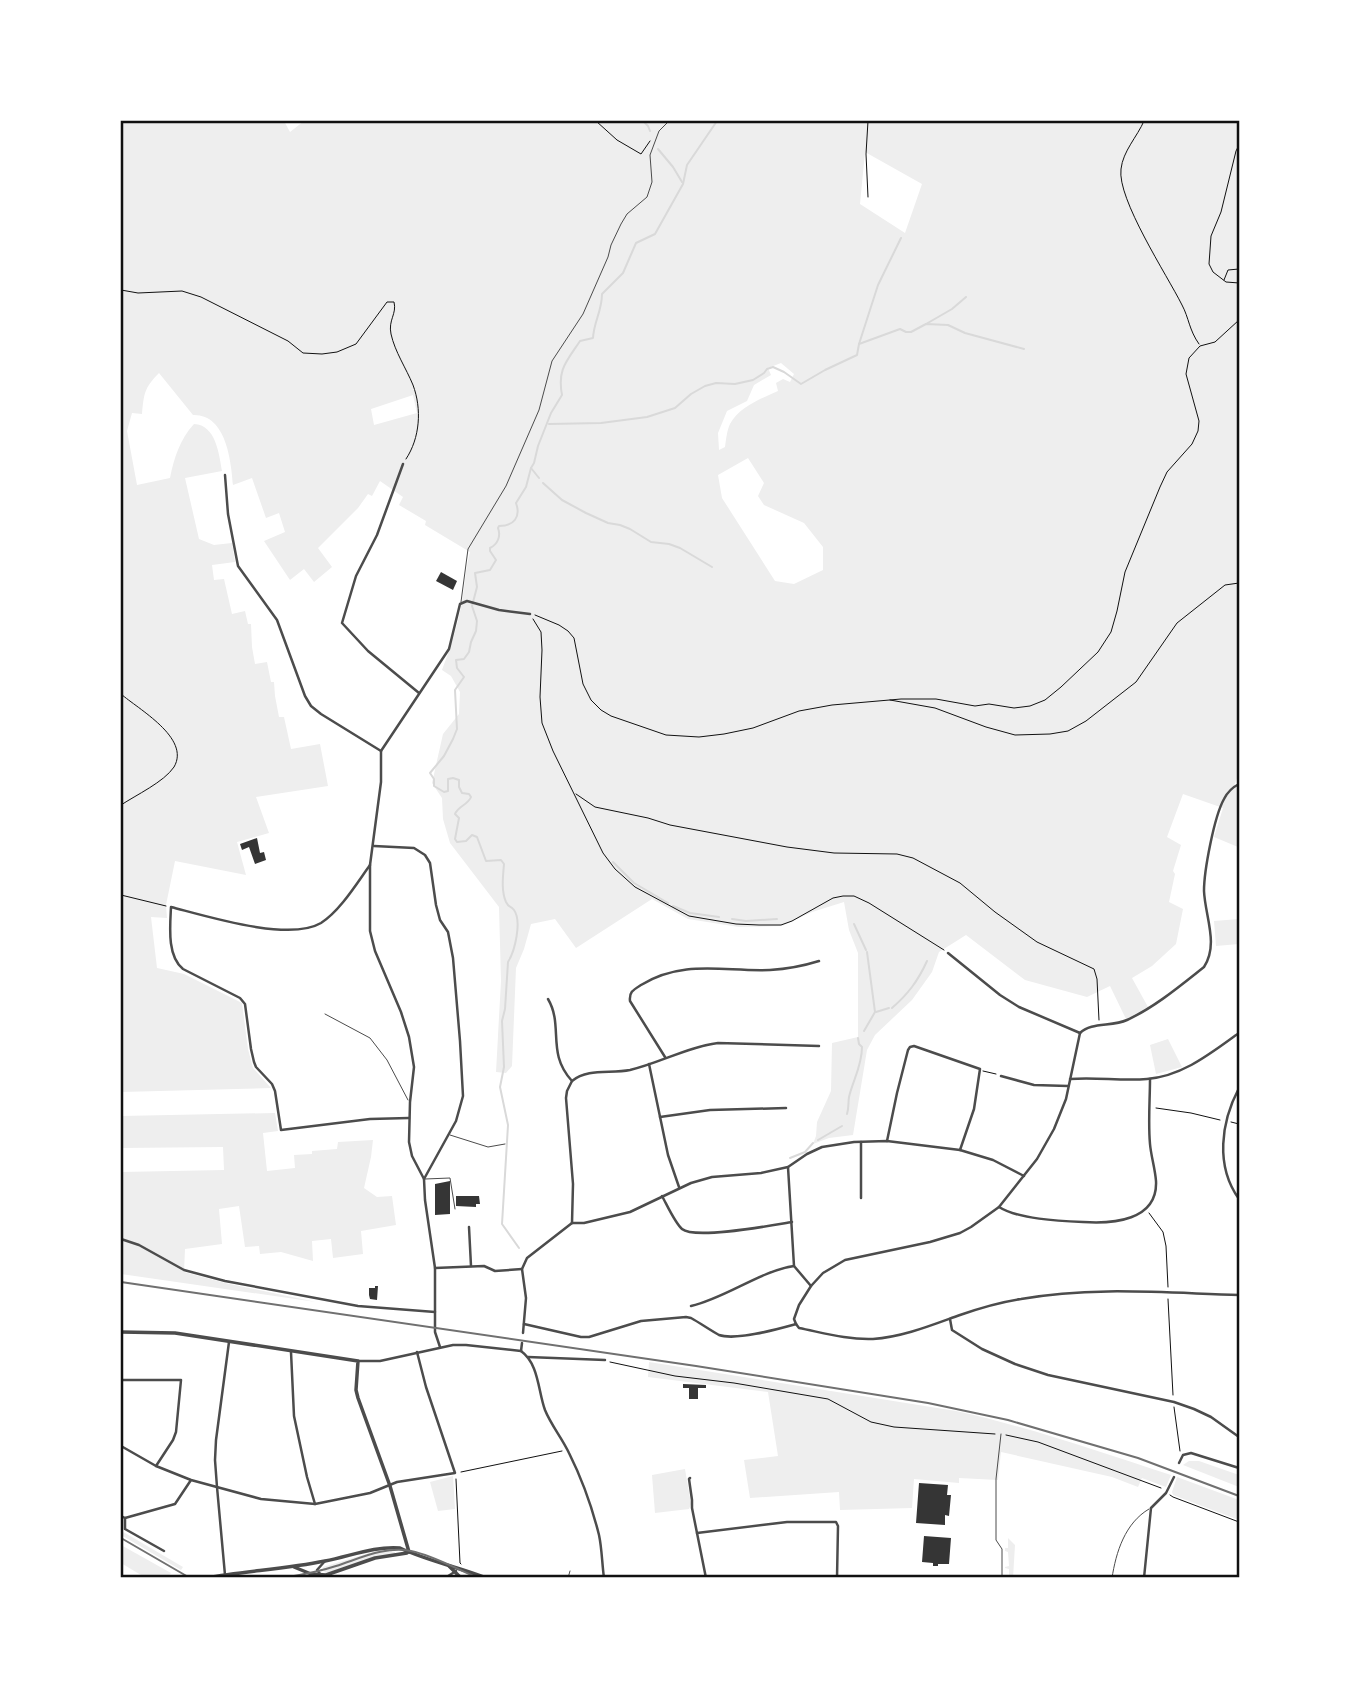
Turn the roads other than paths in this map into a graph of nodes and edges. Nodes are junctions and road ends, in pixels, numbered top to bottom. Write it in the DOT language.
graph roads {
  1 [pos="668,121"];
  2 [pos="403,464"];
  3 [pos="225,475"];
  4 [pos="460,604"];
  5 [pos="530,614"];
  6 [pos="419,693"];
  7 [pos="381,751"];
  8 [pos="1239,784"];
  9 [pos="373,846"];
  10 [pos="370,865"];
  11 [pos="948,953"];
  12 [pos="819,961"];
  13 [pos="548,999"];
  14 [pos="325,1014"];
  15 [pos="1080,1032"];
  16 [pos="1239,1033"];
  17 [pos="819,1046"];
  18 [pos="665,1057"];
  19 [pos="649,1064"];
  20 [pos="1002,1076"];
  21 [pos="1070,1079"];
  22 [pos="1150,1079"];
  23 [pos="572,1081"];
  24 [pos="1069,1086"];
  25 [pos="1239,1088"];
  26 [pos="410,1102"];
  27 [pos="786,1108"];
  28 [pos="660,1117"];
  29 [pos="409,1118"];
  30 [pos="448,1134"];
  31 [pos="887,1141"];
  32 [pos="861,1142"];
  33 [pos="505,1144"];
  34 [pos="960,1150"];
  35 [pos="788,1167"];
  36 [pos="1024,1177"];
  37 [pos="424,1179"];
  38 [pos="679,1187"];
  39 [pos="662,1196"];
  40 [pos="861,1198"];
  41 [pos="1239,1199"];
  42 [pos="999,1207"];
  43 [pos="455,1209"];
  44 [pos="792,1222"];
  45 [pos="572,1223"];
  46 [pos="469,1227"];
  47 [pos="121,1239"];
  48 [pos="471,1266"];
  49 [pos="794,1266"];
  50 [pos="435,1268"];
  51 [pos="522,1269"];
  52 [pos="811,1286"];
  53 [pos="1239,1295"];
  54 [pos="691,1306"];
  55 [pos="435,1312"];
  56 [pos="950,1319"];
  57 [pos="524,1324"];
  58 [pos="796,1324"];
  59 [pos="121,1332"];
  60 [pos="523,1333"];
  61 [pos="229,1342"];
  62 [pos="522,1343"];
  63 [pos="440,1347"];
  64 [pos="521,1351"];
  65 [pos="291,1352"];
  66 [pos="417,1352"];
  67 [pos="528,1357"];
  68 [pos="605,1360"];
  69 [pos="358,1361"];
  70 [pos="121,1380"];
  71 [pos="1001,1434"];
  72 [pos="1239,1437"];
  73 [pos="121,1446"];
  74 [pos="1179,1463"];
  75 [pos="156,1466"];
  76 [pos="1239,1468"];
  77 [pos="1174,1477"];
  78 [pos="690,1478"];
  79 [pos="191,1480"];
  80 [pos="390,1486"];
  81 [pos="216,1488"];
  82 [pos="315,1504"];
  83 [pos="1151,1508"];
  84 [pos="123,1517"];
  85 [pos="697,1533"];
  86 [pos="164,1551"];
  87 [pos="410,1552"];
  88 [pos="325,1561"];
  89 [pos="447,1565"];
  90 [pos="293,1566"];
  91 [pos="463,1569"];
  92 [pos="570,1571"];
  93 [pos="454,1572"];
  94 [pos="225,1575"];
  95 [pos="321,1575"];
  96 [pos="206,1578"];
  97 [pos="445,1578"];
  98 [pos="464,1578"];
  99 [pos="486,1578"];
  100 [pos="568,1578"];
  101 [pos="604,1578"];
  102 [pos="706,1578"];
  103 [pos="837,1578"];
  104 [pos="1002,1578"];
  105 [pos="1112,1578"];
  106 [pos="1144,1578"];
  1 -- 4 [label="lane"];
  2 -- 6 [label="street"];
  3 -- 7 [label="street"];
  4 -- 5 [label="street"];
  4 -- 6 [label="street"];
  6 -- 7 [label="street"];
  7 -- 9 [label="street"];
  8 -- 15 [label="street"];
  9 -- 10 [label="street"];
  9 -- 30 [label="street"];
  10 -- 26 [label="street"];
  10 -- 29 [label="street"];
  11 -- 15 [label="street"];
  12 -- 18 [label="street"];
  13 -- 23 [label="street"];
  14 -- 26 [label="lane"];
  15 -- 21 [label="street"];
  16 -- 22 [label="street"];
  17 -- 18 [label="street"];
  18 -- 19 [label="street"];
  19 -- 23 [label="street"];
  19 -- 28 [label="street"];
  20 -- 24 [label="street"];
  21 -- 22 [label="street"];
  21 -- 24 [label="street"];
  22 -- 42 [label="street"];
  23 -- 45 [label="street"];
  24 -- 36 [label="street"];
  25 -- 41 [label="street"];
  26 -- 29 [label="street"];
  27 -- 28 [label="street"];
  28 -- 38 [label="street"];
  29 -- 37 [label="street"];
  30 -- 33 [label="lane"];
  30 -- 37 [label="street"];
  31 -- 32 [label="street"];
  31 -- 34 [label="street"];
  31 -- 34 [label="street"];
  32 -- 35 [label="street"];
  32 -- 40 [label="street"];
  34 -- 36 [label="street"];
  35 -- 38 [label="street"];
  35 -- 44 [label="street"];
  36 -- 42 [label="street"];
  37 -- 43 [label="lane"];
  37 -- 50 [label="street"];
  38 -- 39 [label="street"];
  39 -- 44 [label="street"];
  39 -- 45 [label="street"];
  42 -- 52 [label="street"];
  44 -- 49 [label="street"];
  45 -- 51 [label="street"];
  46 -- 48 [label="street"];
  47 -- 55 [label="street"];
  48 -- 50 [label="street"];
  48 -- 51 [label="street"];
  49 -- 52 [label="street"];
  49 -- 54 [label="street"];
  50 -- 55 [label="street"];
  51 -- 57 [label="street"];
  52 -- 58 [label="street"];
  53 -- 56 [label="street"];
  55 -- 63 [label="street"];
  56 -- 58 [label="street"];
  56 -- 72 [label="street"];
  57 -- 58 [label="street"];
  57 -- 60 [label="street"];
  59 -- 61 [label="street"];
  61 -- 65 [label="street"];
  61 -- 81 [label="street"];
  62 -- 64 [label="street"];
  63 -- 64 [label="street"];
  63 -- 66 [label="street"];
  64 -- 67 [label="street"];
  65 -- 69 [label="street"];
  65 -- 82 [label="street"];
  66 -- 69 [label="street"];
  66 -- 80 [label="street"];
  67 -- 68 [label="street"];
  67 -- 101 [label="street"];
  69 -- 80 [label="street"];
  70 -- 75 [label="street"];
  71 -- 104 [label="lane"];
  73 -- 75 [label="street"];
  74 -- 76 [label="street"];
  75 -- 79 [label="street"];
  77 -- 83 [label="street"];
  78 -- 85 [label="street"];
  79 -- 81 [label="street"];
  79 -- 84 [label="street"];
  80 -- 82 [label="street"];
  80 -- 87 [label="street"];
  81 -- 82 [label="street"];
  81 -- 94 [label="street"];
  83 -- 105 [label="lane"];
  83 -- 106 [label="street"];
  84 -- 86 [label="street"];
  85 -- 102 [label="street"];
  85 -- 103 [label="street"];
  87 -- 88 [label="street"];
  87 -- 89 [label="street"];
  87 -- 95 [label="street"];
  88 -- 90 [label="street"];
  88 -- 95 [label="street"];
  89 -- 91 [label="street"];
  89 -- 93 [label="street"];
  90 -- 94 [label="street"];
  90 -- 95 [label="street"];
  91 -- 93 [label="street"];
  91 -- 99 [label="street"];
  92 -- 100 [label="lane"];
  93 -- 97 [label="street"];
  93 -- 98 [label="street"];
  94 -- 96 [label="street"];
}
